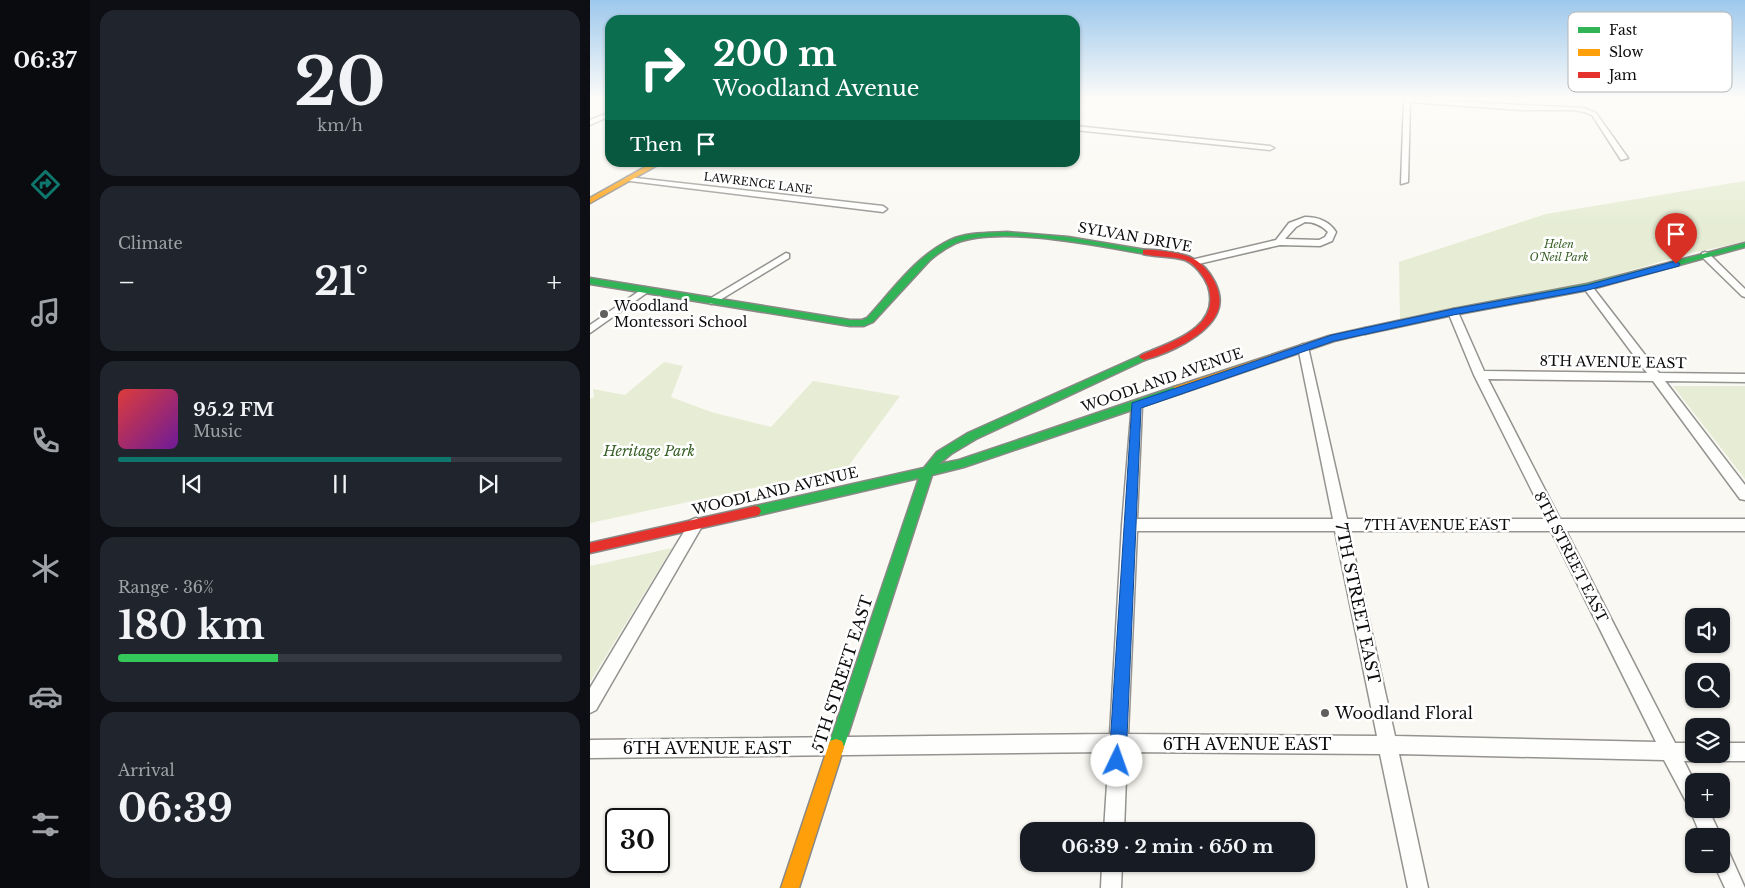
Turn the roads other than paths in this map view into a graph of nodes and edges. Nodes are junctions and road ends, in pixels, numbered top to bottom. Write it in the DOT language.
graph roads {
  1 [pos="1196,140"];
  2 [pos="1406,140"];
  3 [pos="1612,140"];
  4 [pos="1270,148"];
  5 [pos="1624,158"];
  6 [pos="652,167"];
  7 [pos="630,180"];
  8 [pos="1404,182"];
  9 [pos="590,201"];
  10 [pos="883,208"];
  11 [pos="1279,242"];
  12 [pos="1745,245"];
  13 [pos="1706,255"];
  14 [pos="786,256"];
  15 [pos="1194,262"];
  16 [pos="590,281"];
  17 [pos="1588,287"];
  18 [pos="645,290"];
  19 [pos="1745,294"];
  20 [pos="711,300"];
  21 [pos="1453,312"];
  22 [pos="590,330"];
  23 [pos="1303,347"];
  24 [pos="1480,375"];
  25 [pos="1656,377"];
  26 [pos="1745,378"];
  27 [pos="1136,406"];
  28 [pos="927,472"];
  29 [pos="1745,495"];
  30 [pos="696,524"];
  31 [pos="1130,525"];
  32 [pos="1341,525"];
  33 [pos="1555,525"];
  34 [pos="1745,526"];
  35 [pos="590,548"];
  36 [pos="590,704"];
  37 [pos="1118,743"];
  38 [pos="1388,745"];
  39 [pos="835,747"];
  40 [pos="590,748"];
  41 [pos="1671,752"];
  42 [pos="1685,752"];
  43 [pos="1730,752"];
  44 [pos="1745,752"];
  45 [pos="1685,781"];
  46 [pos="1114,822"];
  47 [pos="1112,872"];
  48 [pos="1729,873"];
  49 [pos="790,888"];
  50 [pos="1111,888"];
  51 [pos="1418,888"];
  52 [pos="1736,888"];
  1 -- 4 [label="street"];
  2 -- 8 [label="street"];
  3 -- 5 [label="street"];
  6 -- 7 [label="street"];
  7 -- 9 [label="street"];
  7 -- 10 [label="street, LAWRENCE LANE"];
  11 -- 11 [label="street"];
  11 -- 15 [label="street"];
  12 -- 13 [label="street, WOODLAND AVENUE"];
  13 -- 17 [label="street, WOODLAND AVENUE"];
  13 -- 19 [label="street"];
  14 -- 20 [label="street"];
  15 -- 20 [label="street, SYLVAN DRIVE"];
  15 -- 28 [label="street, SYLVAN DRIVE"];
  16 -- 18 [label="street"];
  17 -- 21 [label="street, WOODLAND AVENUE"];
  17 -- 25 [label="street"];
  18 -- 20 [label="street"];
  18 -- 22 [label="street"];
  21 -- 23 [label="street, WOODLAND AVENUE"];
  21 -- 24 [label="street, 8TH STREET EAST"];
  23 -- 27 [label="street, WOODLAND AVENUE"];
  23 -- 32 [label="street, 7TH STREET EAST"];
  24 -- 25 [label="street, 8TH AVENUE EAST"];
  24 -- 33 [label="street, 8TH STREET EAST"];
  25 -- 26 [label="street, 8TH AVENUE EAST"];
  25 -- 29 [label="street"];
  27 -- 28 [label="street, WOODLAND AVENUE"];
  27 -- 31 [label="street"];
  28 -- 30 [label="street, WOODLAND AVENUE"];
  28 -- 39 [label="street, 5TH STREET EAST"];
  30 -- 35 [label="street, WOODLAND AVENUE"];
  30 -- 36 [label="street"];
  31 -- 32 [label="street, 7TH AVENUE EAST"];
  31 -- 37 [label="street"];
  32 -- 33 [label="street, 7TH AVENUE EAST"];
  32 -- 38 [label="street, 7TH STREET EAST"];
  33 -- 34 [label="street, 7TH AVENUE EAST"];
  33 -- 41 [label="street, 8TH STREET EAST"];
  37 -- 38 [label="street, 6TH AVENUE EAST"];
  37 -- 39 [label="street, 6TH AVENUE EAST"];
  37 -- 46 [label="street"];
  38 -- 41 [label="street, 6TH AVENUE EAST"];
  38 -- 51 [label="street, 7TH STREET EAST"];
  39 -- 40 [label="street, 6TH AVENUE EAST"];
  39 -- 49 [label="street, 5TH STREET EAST"];
  41 -- 42 [label="street, 6TH AVENUE EAST"];
  41 -- 45 [label="street, 8TH STREET EAST"];
  43 -- 44 [label="street"];
  47 -- 50 [label="street"];
  48 -- 52 [label="street"];
}
